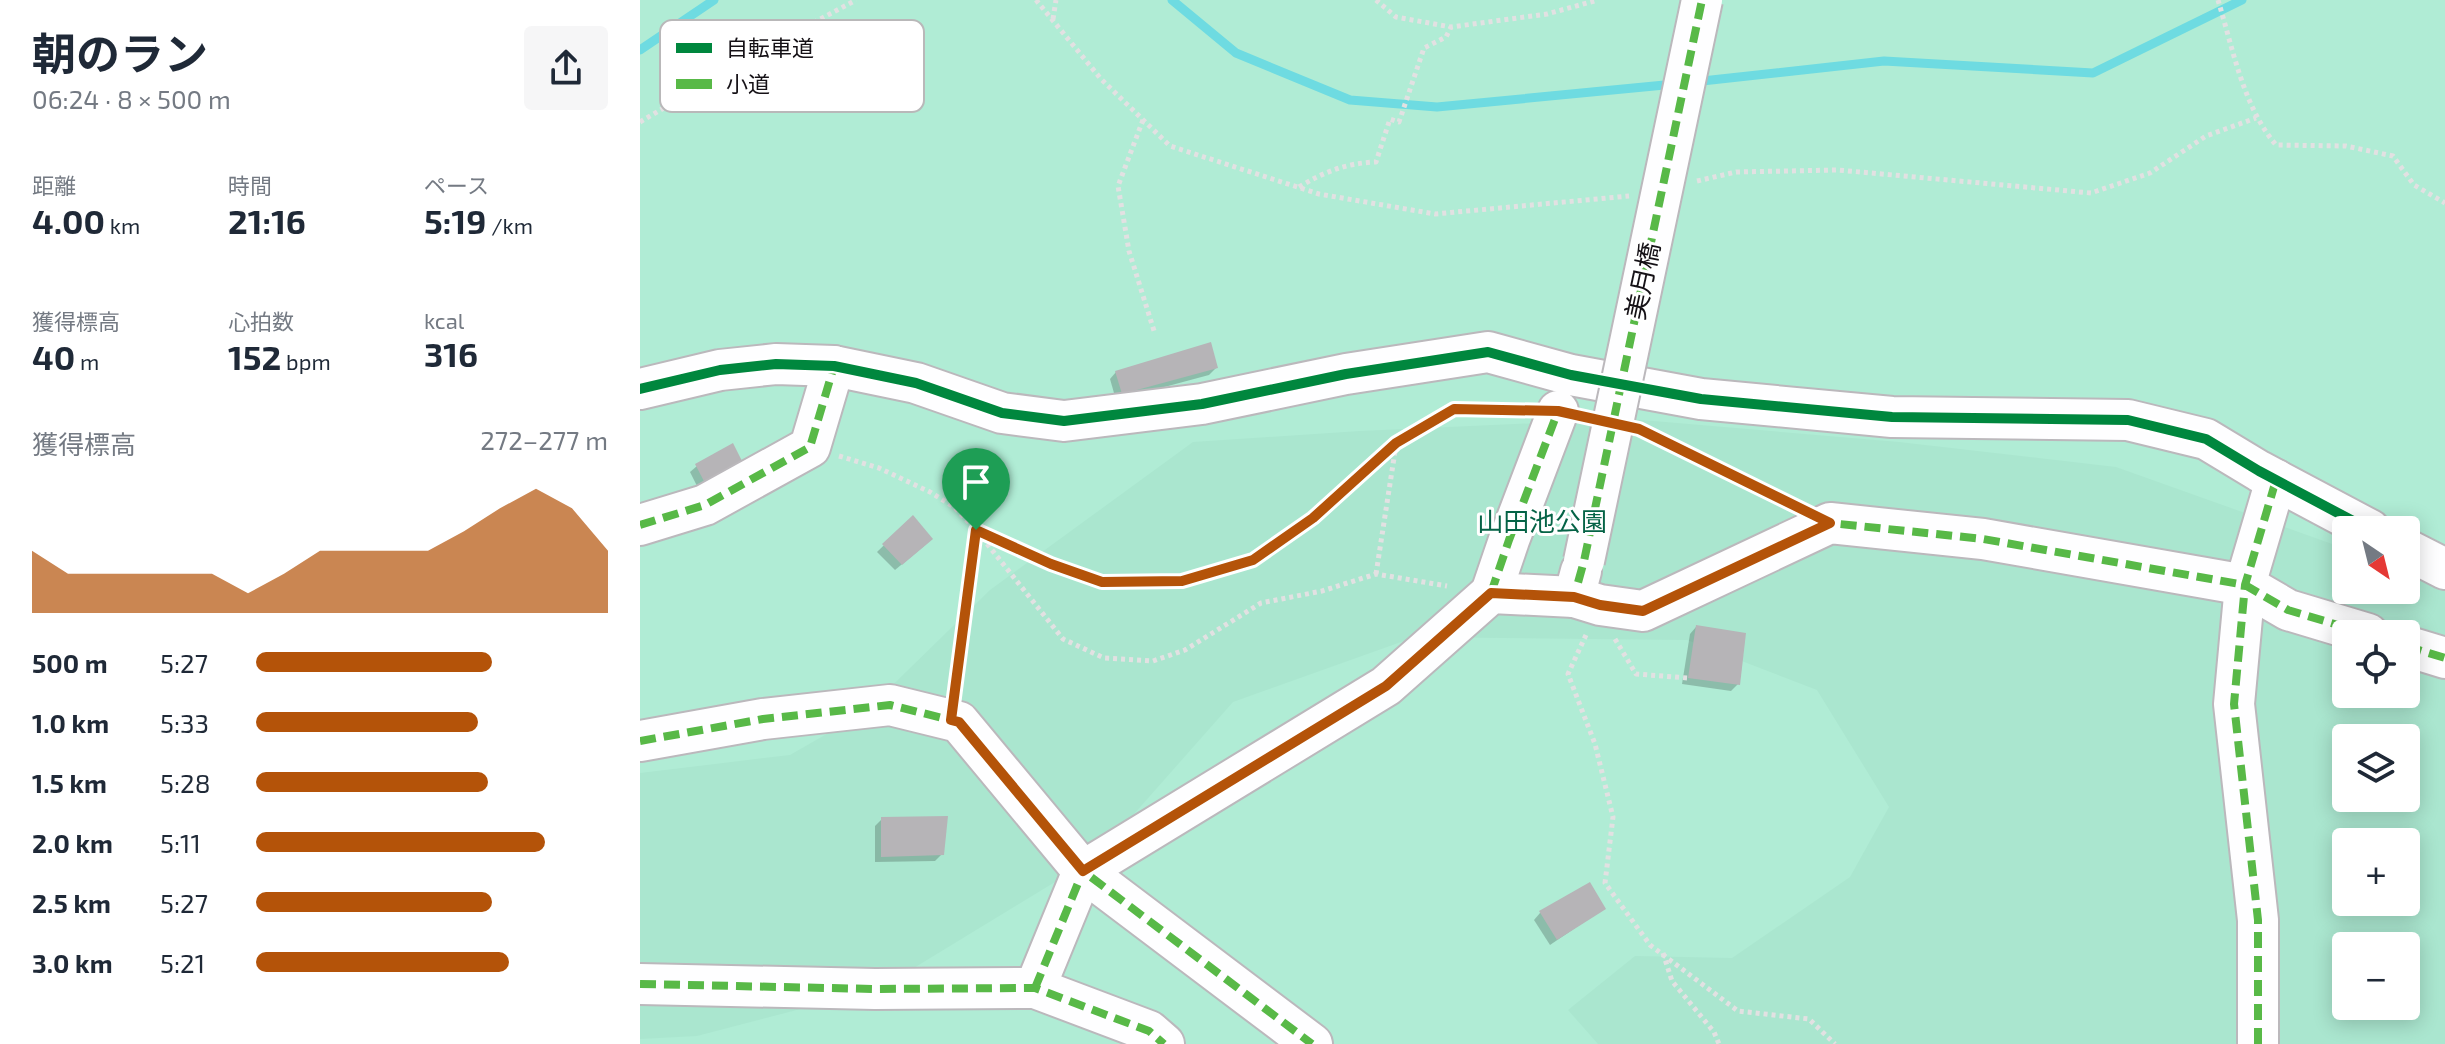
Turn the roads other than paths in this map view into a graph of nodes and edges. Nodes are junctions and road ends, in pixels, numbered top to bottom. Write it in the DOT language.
graph roads {
  1 [pos="1702,0"];
  2 [pos="834,366"];
  3 [pos="640,389"];
  4 [pos="1558,411"];
  5 [pos="2276,480"];
  6 [pos="2344,516"];
  7 [pos="640,525"];
  8 [pos="2420,556"];
  9 [pos="2445,569"];
  10 [pos="2245,585"];
  11 [pos="1586,588"];
  12 [pos="1491,593"];
  13 [pos="2332,623"];
  14 [pos="2420,650"];
  15 [pos="2445,658"];
  16 [pos="640,741"];
  17 [pos="1083,871"];
  18 [pos="640,984"];
  19 [pos="1035,988"];
  20 [pos="1164,1044"];
  21 [pos="1312,1044"];
  22 [pos="2258,1044"];
  1 -- 11 [label="street, 美月橋, bridge"];
  2 -- 3 [label="street"];
  2 -- 5 [label="street"];
  2 -- 7 [label="street"];
  4 -- 12 [label="street"];
  5 -- 6 [label="street"];
  5 -- 10 [label="street"];
  8 -- 9 [label="street"];
  10 -- 11 [label="street"];
  10 -- 13 [label="street"];
  10 -- 22 [label="street"];
  11 -- 12 [label="street"];
  12 -- 17 [label="street"];
  14 -- 15 [label="street"];
  16 -- 17 [label="street"];
  17 -- 19 [label="street"];
  17 -- 21 [label="street"];
  18 -- 19 [label="street"];
  19 -- 20 [label="street"];
}
